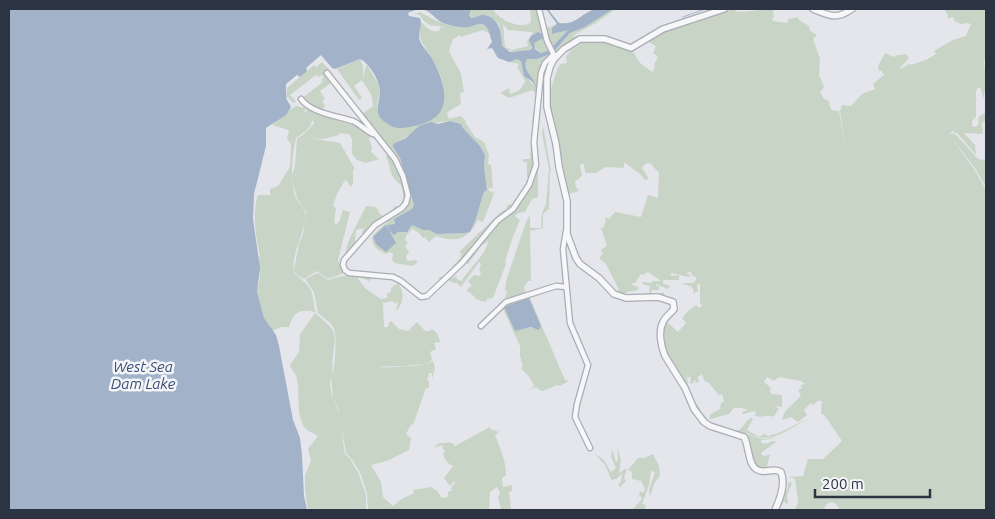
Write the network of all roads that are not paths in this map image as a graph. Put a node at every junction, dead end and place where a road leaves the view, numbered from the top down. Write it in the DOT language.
graph roads {
  1 [pos="539,9"];
  2 [pos="724,9"];
  3 [pos="814,9"];
  4 [pos="852,9"];
  5 [pos="554,56"];
  6 [pos="327,73"];
  7 [pos="301,100"];
  8 [pos="374,134"];
  9 [pos="566,230"];
  10 [pos="566,287"];
  11 [pos="481,326"];
  12 [pos="590,448"];
  13 [pos="774,510"];
  1 -- 5 [label="street"];
  2 -- 5 [label="street"];
  3 -- 4 [label="street"];
  5 -- 8 [label="street"];
  5 -- 9 [label="street"];
  6 -- 8 [label="street"];
  7 -- 8 [label="street"];
  9 -- 10 [label="street"];
  9 -- 13 [label="street"];
  10 -- 11 [label="street"];
  10 -- 12 [label="street"];
}
